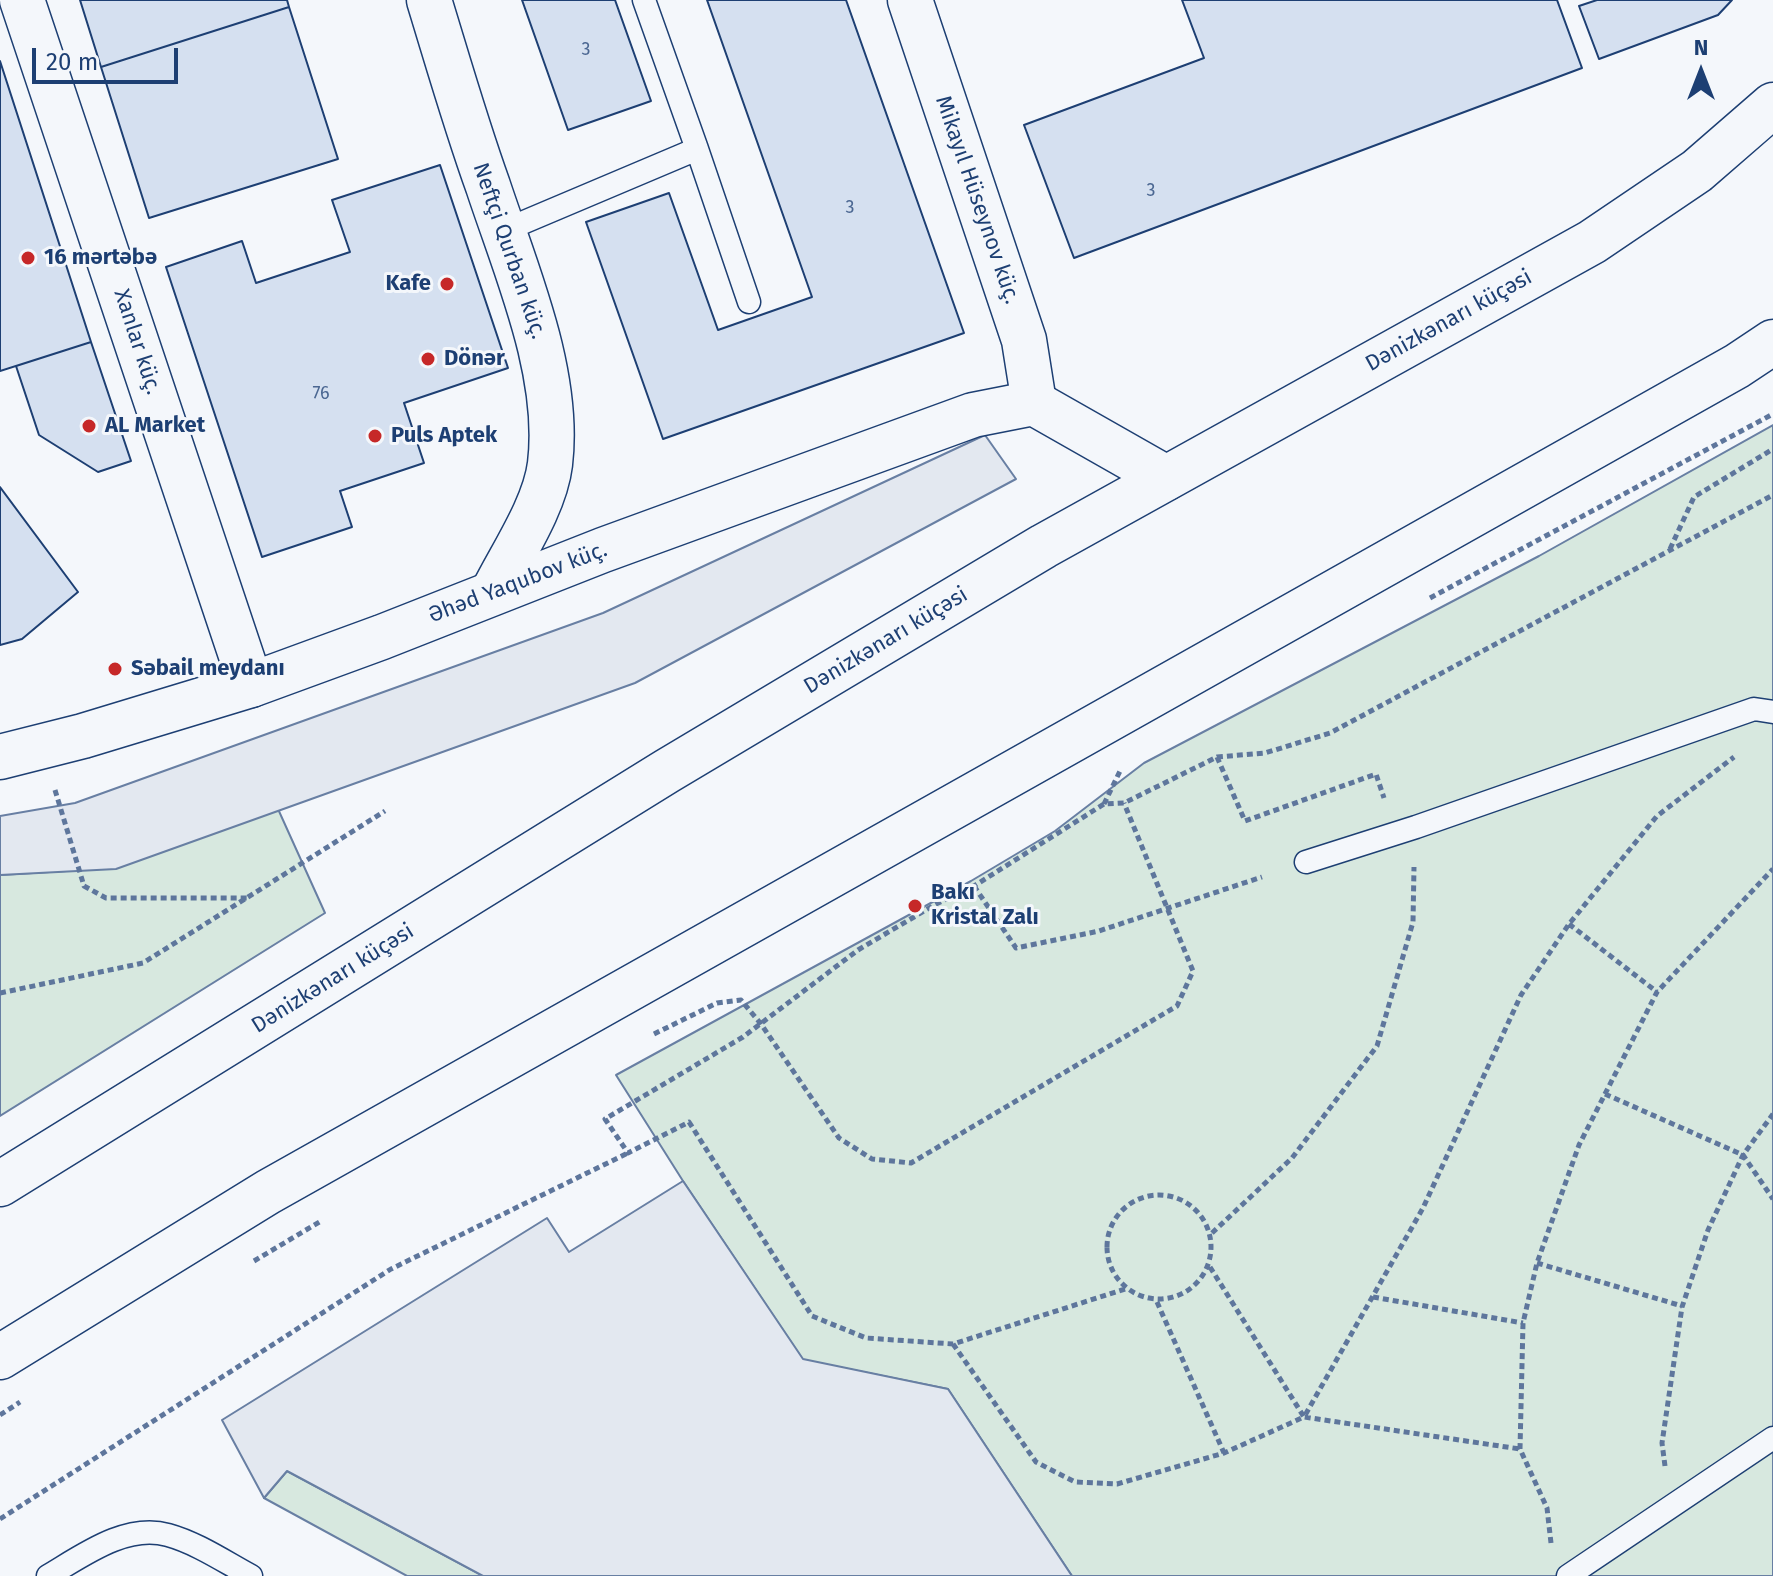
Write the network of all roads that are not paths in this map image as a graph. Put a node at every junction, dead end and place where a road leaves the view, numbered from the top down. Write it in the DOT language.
graph roads {
  1 [pos="22,0"];
  2 [pos="429,0"];
  3 [pos="644,0"];
  4 [pos="910,0"];
  5 [pos="1773,105"];
  6 [pos="697,149"];
  7 [pos="503,231"];
  8 [pos="749,302"];
  9 [pos="1773,342"];
  10 [pos="1034,403"];
  11 [pos="1166,478"];
  12 [pos="493,592"];
  13 [pos="251,685"];
  14 [pos="1773,712"];
  15 [pos="0,757"];
  16 [pos="1306,862"];
  17 [pos="0,1184"];
  18 [pos="0,1357"];
  19 [pos="1773,1438"];
  20 [pos="48,1576"];
  21 [pos="251,1576"];
  22 [pos="1568,1576"];
  1 -- 13 [label="main road, Xanlar küç."];
  2 -- 7 [label="main road, Neftçi Qurban küç."];
  3 -- 6 [label="lane"];
  4 -- 10 [label="main road, Mikayıl Hüseynov küç."];
  5 -- 11 [label="main road, Dənizkənarı küçəsi"];
  6 -- 7 [label="lane"];
  6 -- 8 [label="lane"];
  7 -- 12 [label="main road, Neftçi Qurban küç."];
  9 -- 18 [label="main road"];
  10 -- 11 [label="main road"];
  10 -- 12 [label="main road, Əhəd Yaqubov küç."];
  11 -- 17 [label="main road, Dənizkənarı küçəsi"];
  12 -- 13 [label="main road, Əhəd Yaqubov küç."];
  13 -- 15 [label="main road, Əhəd Yaqubov küç."];
  14 -- 16 [label="lane"];
  19 -- 22 [label="lane"];
  20 -- 21 [label="lane"];
}
